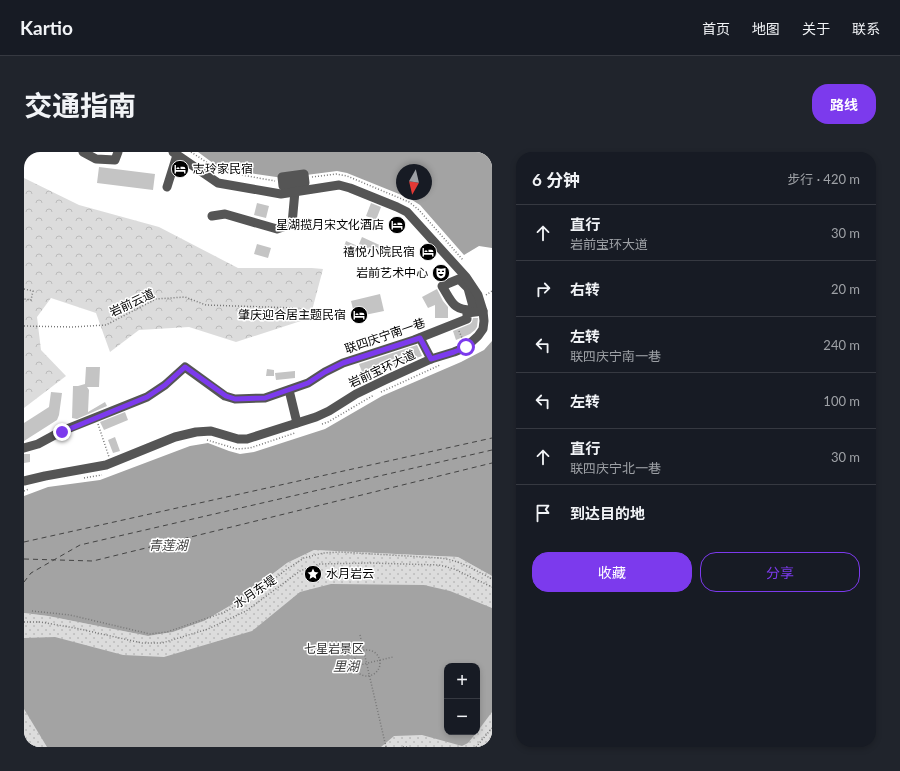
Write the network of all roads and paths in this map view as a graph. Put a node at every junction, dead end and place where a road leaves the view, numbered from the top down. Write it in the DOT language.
graph roads {
  1 [pos="82,152"];
  2 [pos="118,152"];
  3 [pos="191,152"];
  4 [pos="175,153"];
  5 [pos="304,178"];
  6 [pos="282,181"];
  7 [pos="167,187"];
  8 [pos="295,191"];
  9 [pos="212,216"];
  10 [pos="466,265"];
  11 [pos="24,289"];
  12 [pos="492,291"];
  13 [pos="24,299"];
  14 [pos="488,301"];
  15 [pos="295,308"];
  16 [pos="483,311"];
  17 [pos="456,323"];
  18 [pos="24,326"];
  19 [pos="420,338"];
  20 [pos="466,347"];
  21 [pos="431,359"];
  22 [pos="289,390"];
  23 [pos="96,418"];
  24 [pos="296,423"];
  25 [pos="24,448"];
  26 [pos="111,463"];
  27 [pos="24,481"];
  28 [pos="492,579"];
  29 [pos="492,588"];
  30 [pos="32,611"];
  31 [pos="24,622"];
  32 [pos="360,635"];
  33 [pos="364,651"];
  34 [pos="393,657"];
  35 [pos="380,660"];
  36 [pos="366,663"];
  37 [pos="354,666"];
  38 [pos="338,670"];
  39 [pos="369,676"];
  40 [pos="492,728"];
  41 [pos="24,737"];
  42 [pos="31,747"];
  43 [pos="386,747"];
  44 [pos="403,747"];
  45 [pos="407,747"];
  46 [pos="476,747"];
  1 -- 2 [label="street"];
  3 -- 6 [label="path"];
  4 -- 7 [label="street"];
  4 -- 8 [label="street, 岩前宝环大道"];
  5 -- 6 [label="street"];
  5 -- 10 [label="path"];
  8 -- 9 [label="street"];
  8 -- 16 [label="street, 岩前宝环大道"];
  11 -- 13 [label="path"];
  12 -- 14 [label="path"];
  15 -- 18 [label="path, 岩前云道"];
  16 -- 17 [label="street, 联四庆宁南一巷"];
  16 -- 20 [label="street, 岩前宝环大道"];
  17 -- 19 [label="street, 联四庆宁南一巷"];
  17 -- 20 [label="path"];
  19 -- 21 [label="street"];
  19 -- 22 [label="street, 联四庆宁南一巷"];
  20 -- 21 [label="street, 岩前宝环大道"];
  21 -- 24 [label="street, 岩前宝环大道"];
  22 -- 23 [label="street, 联四庆宁南一巷"];
  22 -- 24 [label="street"];
  23 -- 25 [label="street"];
  23 -- 26 [label="path"];
  24 -- 26 [label="street, 岩前宝环大道"];
  26 -- 27 [label="street, 岩前宝环大道"];
  28 -- 30 [label="path"];
  29 -- 31 [label="path, 水月东堤"];
  32 -- 33 [label="path"];
  33 -- 35 [label="path"];
  33 -- 36 [label="path"];
  33 -- 37 [label="path"];
  34 -- 35 [label="path"];
  35 -- 36 [label="path"];
  35 -- 39 [label="path"];
  36 -- 37 [label="path"];
  36 -- 39 [label="path"];
  37 -- 38 [label="path"];
  37 -- 39 [label="path"];
  39 -- 43 [label="path"];
  40 -- 46 [label="path"];
  41 -- 42 [label="path"];
  44 -- 45 [label="path"];
}
